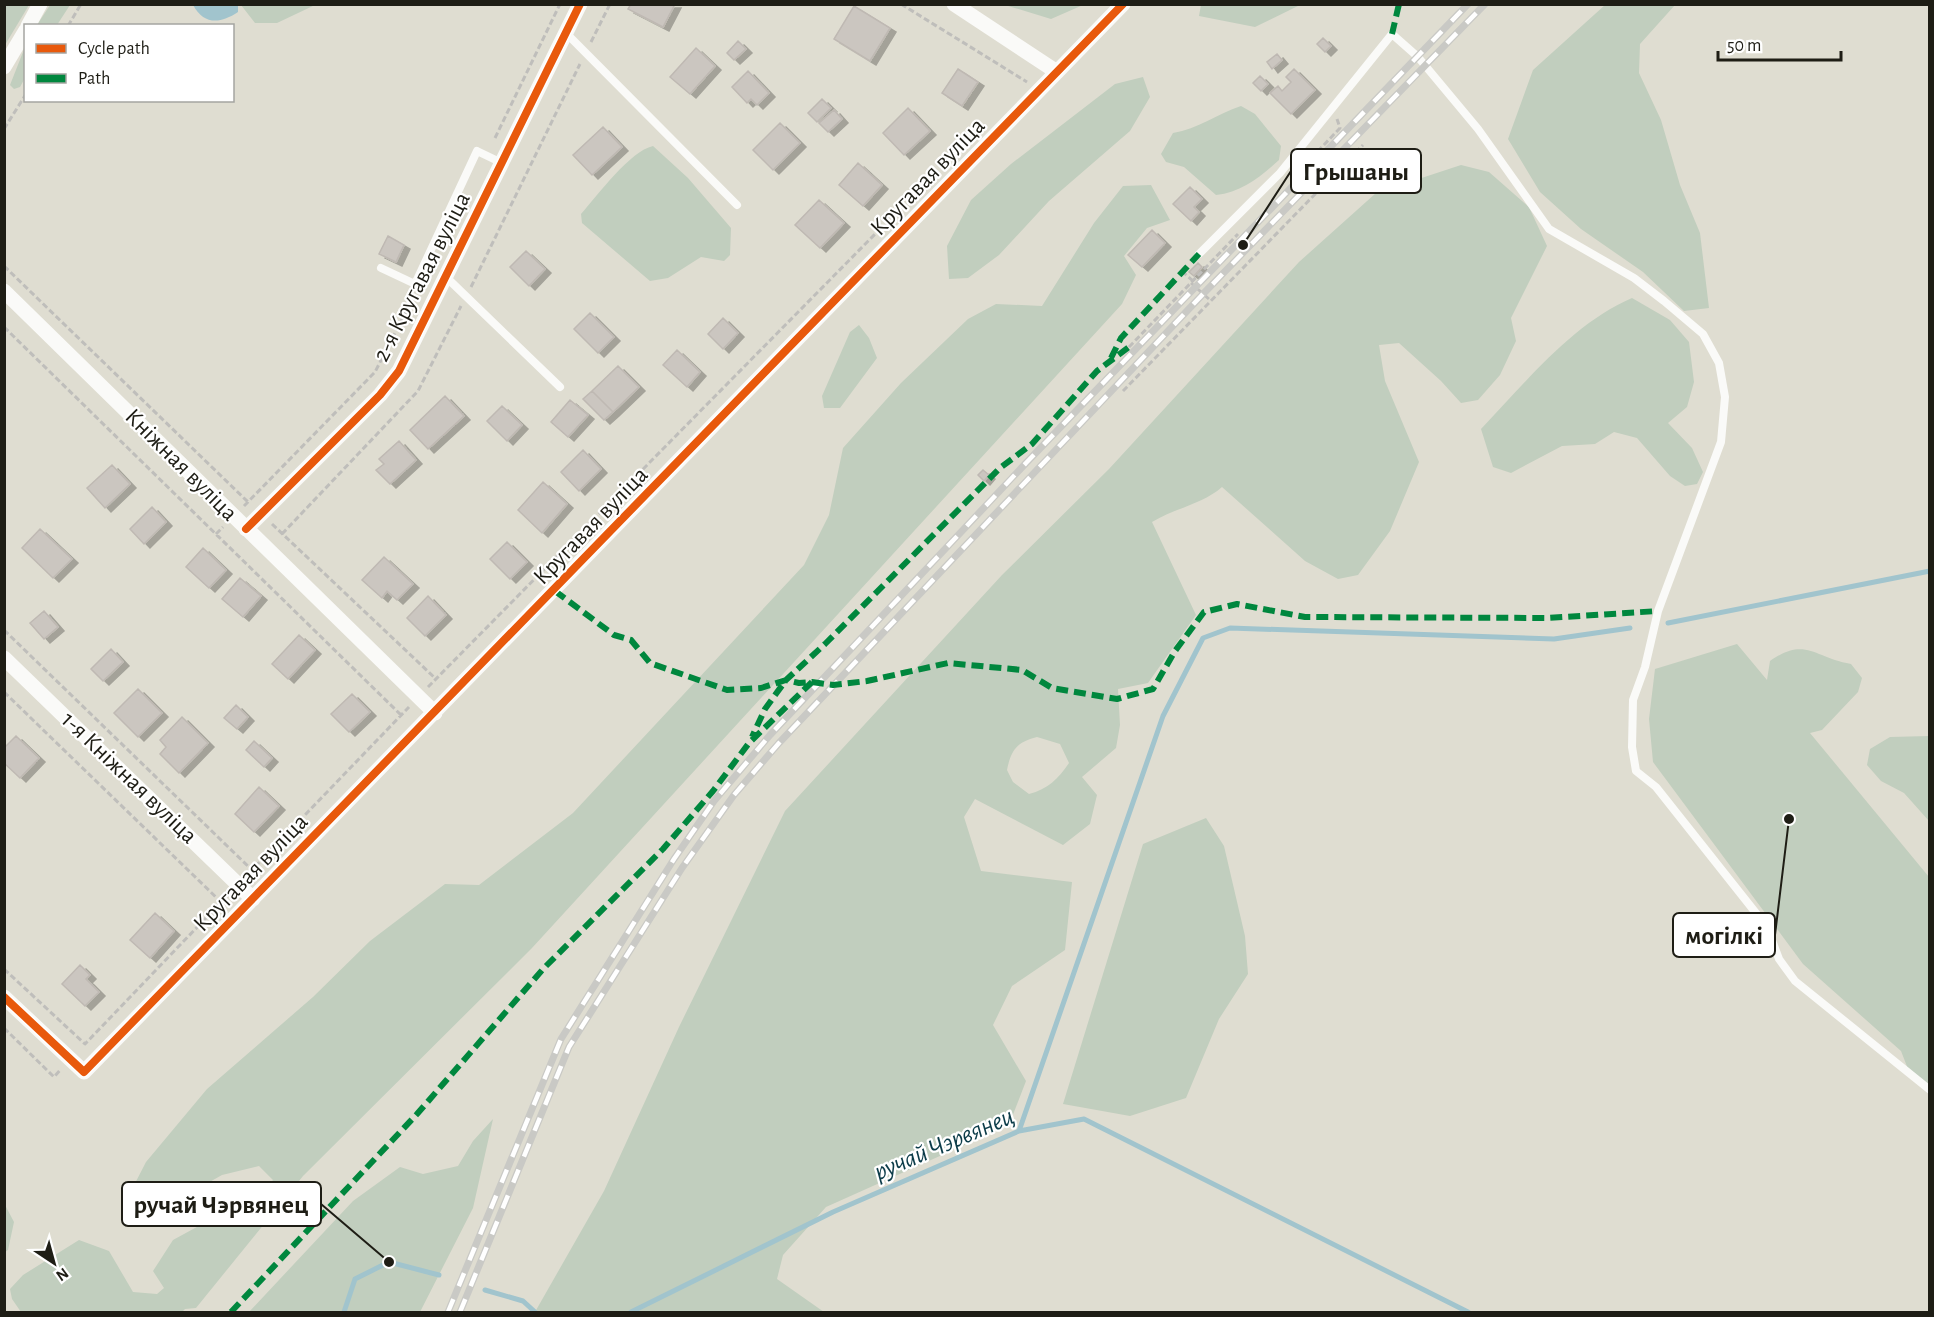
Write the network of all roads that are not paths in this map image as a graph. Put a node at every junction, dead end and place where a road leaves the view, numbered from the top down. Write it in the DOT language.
graph roads {
  1 [pos="40,4"];
  2 [pos="580,4"];
  3 [pos="954,4"];
  4 [pos="1123,4"];
  5 [pos="29,24"];
  6 [pos="24,33"];
  7 [pos="566,33"];
  8 [pos="4,67"];
  9 [pos="1057,72"];
  10 [pos="502,163"];
  11 [pos="737,205"];
  12 [pos="1199,254"];
  13 [pos="381,268"];
  14 [pos="446,276"];
  15 [pos="4,291"];
  16 [pos="560,387"];
  17 [pos="246,530"];
  18 [pos="4,658"];
  19 [pos="435,713"];
  20 [pos="253,899"];
  21 [pos="4,996"];
  22 [pos="1929,1090"];
  1 -- 5 [label="street"];
  2 -- 7 [label="street, 2-я Кругавая вуліца"];
  3 -- 9 [label="street"];
  4 -- 9 [label="street, Кругавая вуліца"];
  6 -- 8 [label="street"];
  7 -- 10 [label="street, 2-я Кругавая вуліца"];
  7 -- 11 [label="lane"];
  9 -- 19 [label="street, Кругавая вуліца"];
  10 -- 13 [label="lane"];
  10 -- 14 [label="street, 2-я Кругавая вуліца"];
  12 -- 22 [label="lane"];
  14 -- 16 [label="lane"];
  14 -- 17 [label="street, 2-я Кругавая вуліца"];
  15 -- 17 [label="street, Кніжная вуліца"];
  17 -- 19 [label="street, Кніжная вуліца"];
  18 -- 20 [label="street, 1-я Кніжная вуліца"];
  19 -- 20 [label="street, Кругавая вуліца"];
  20 -- 21 [label="street, Кругавая вуліца"];
}
